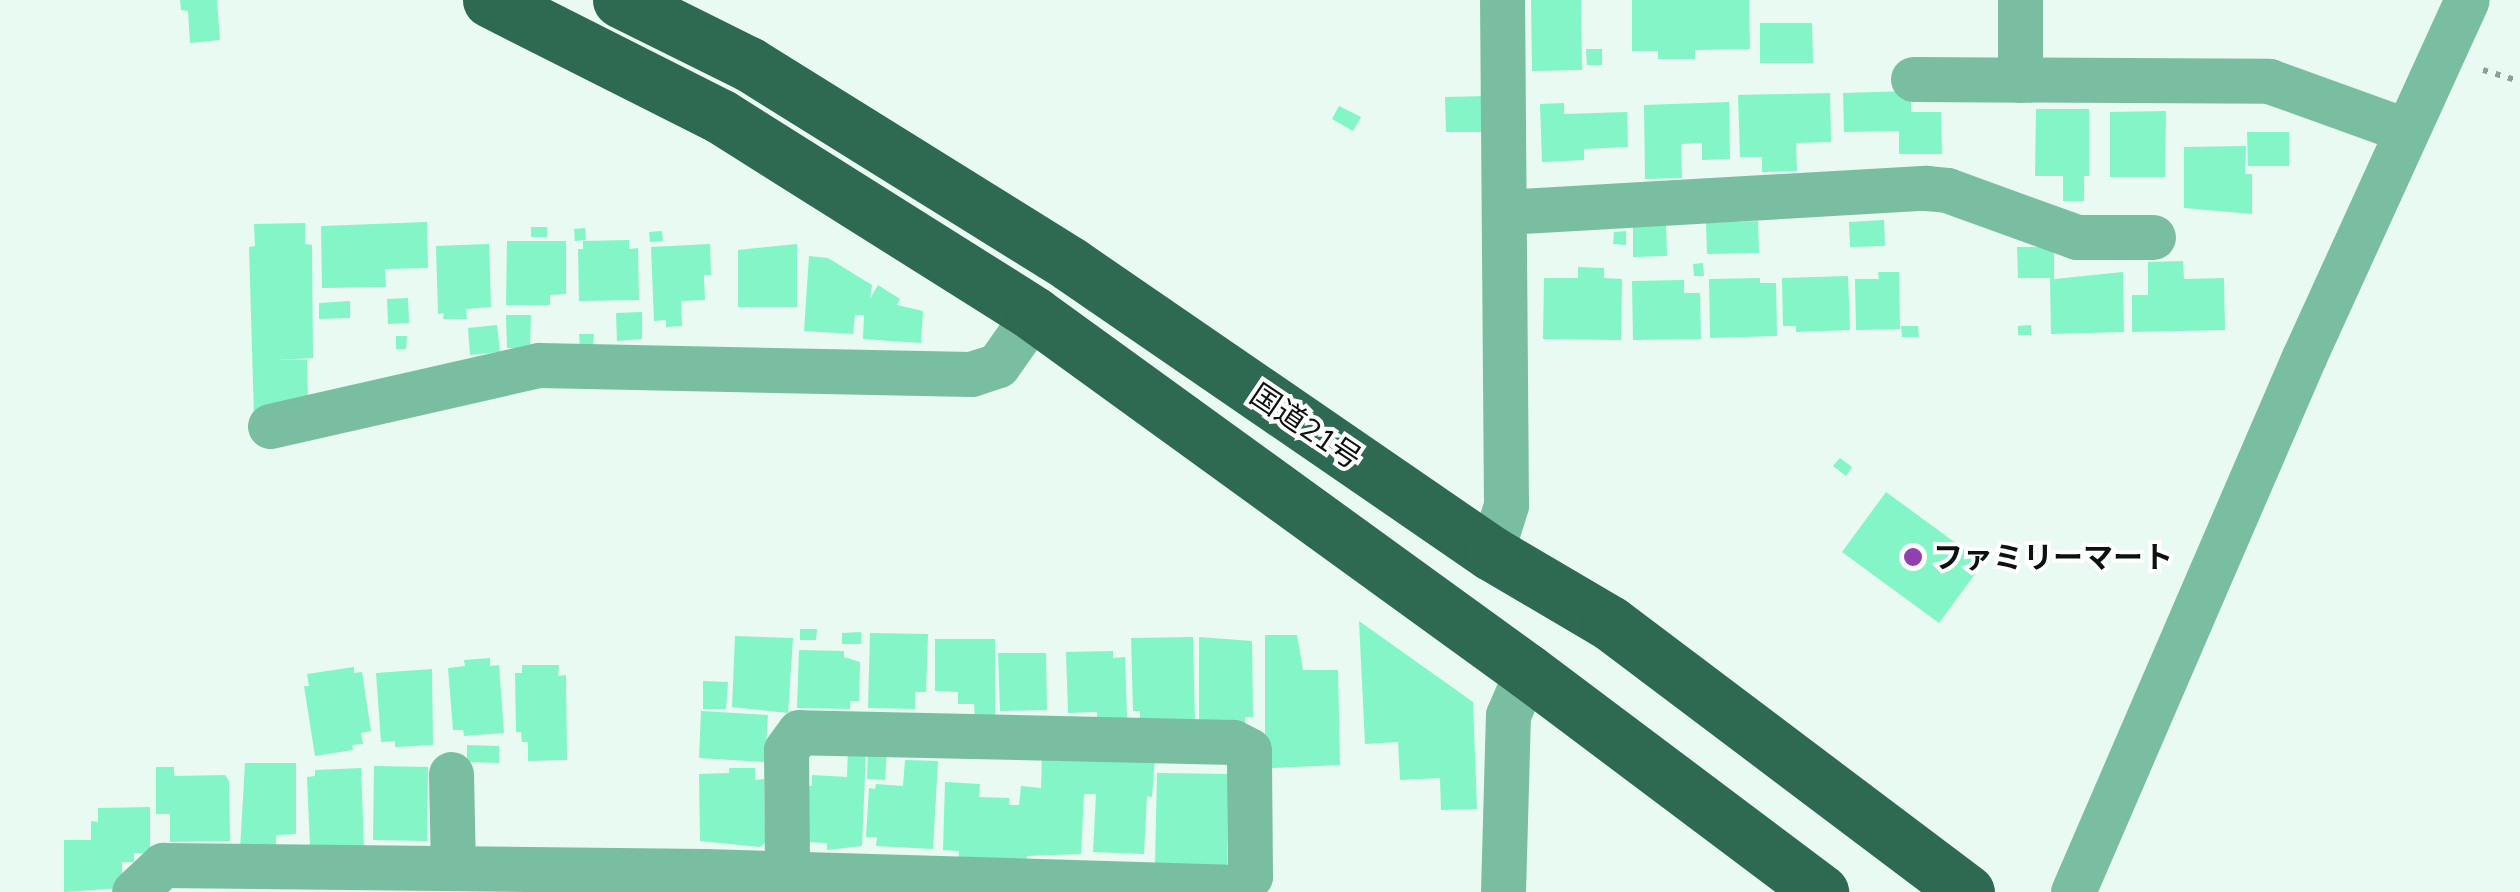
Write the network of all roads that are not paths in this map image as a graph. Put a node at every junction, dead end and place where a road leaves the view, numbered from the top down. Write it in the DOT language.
graph roads {
  1 [pos="490,0"];
  2 [pos="620,0"];
  3 [pos="1502,0"];
  4 [pos="2020,0"];
  5 [pos="2467,0"];
  6 [pos="1914,79"];
  7 [pos="2020,80"];
  8 [pos="2405,130"];
  9 [pos="1504,212"];
  10 [pos="2153,237"];
  11 [pos="1034,314"];
  12 [pos="270,426"];
  13 [pos="1491,553"];
  14 [pos="1527,671"];
  15 [pos="450,774"];
  16 [pos="787,873"];
  17 [pos="448,876"];
  18 [pos="705,882"];
  19 [pos="134,892"];
  20 [pos="1503,892"];
  21 [pos="1821,892"];
  22 [pos="1967,892"];
  23 [pos="2073,892"];
  1 -- 11 [label="highway"];
  2 -- 13 [label="highway, 国道21号"];
  3 -- 9 [label="street"];
  4 -- 7 [label="street"];
  5 -- 8 [label="street"];
  6 -- 7 [label="street"];
  7 -- 8 [label="street"];
  8 -- 23 [label="street"];
  9 -- 10 [label="street"];
  9 -- 13 [label="street"];
  11 -- 12 [label="street"];
  11 -- 14 [label="highway"];
  13 -- 22 [label="highway, 国道21号"];
  14 -- 20 [label="street"];
  14 -- 21 [label="highway"];
  15 -- 17 [label="street"];
  16 -- 16 [label="street"];
  16 -- 18 [label="street"];
  17 -- 18 [label="street"];
  17 -- 19 [label="street"];
}
